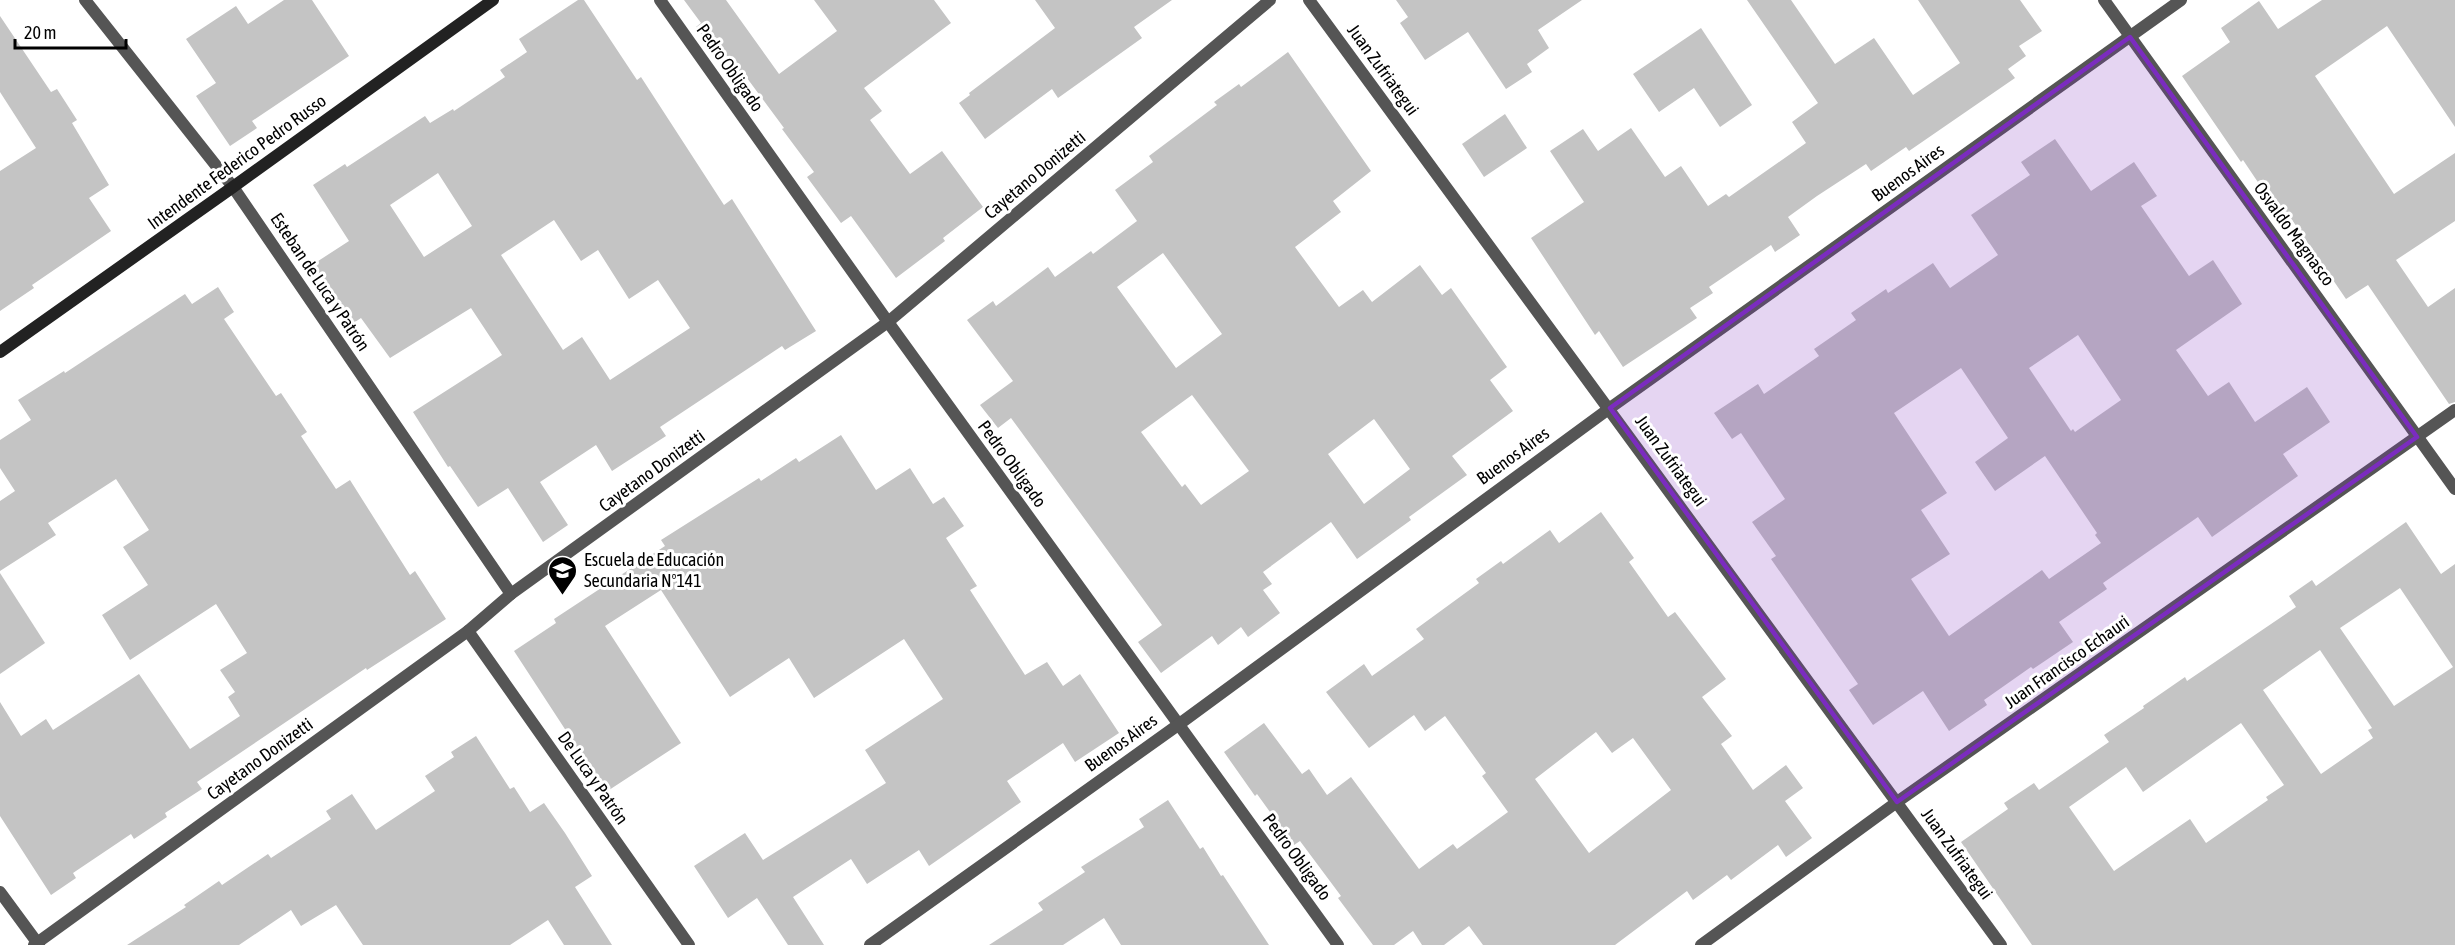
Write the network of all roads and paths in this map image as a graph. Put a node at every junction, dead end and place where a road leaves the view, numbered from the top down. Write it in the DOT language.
graph roads {
  1 [pos="85,0"];
  2 [pos="493,0"];
  3 [pos="660,0"];
  4 [pos="1270,0"];
  5 [pos="1310,0"];
  6 [pos="2104,0"];
  7 [pos="2181,0"];
  8 [pos="2130,37"];
  9 [pos="233,188"];
  10 [pos="888,322"];
  11 [pos="0,352"];
  12 [pos="1610,408"];
  13 [pos="2455,410"];
  14 [pos="2417,437"];
  15 [pos="2455,489"];
  16 [pos="511,594"];
  17 [pos="468,631"];
  18 [pos="1178,725"];
  19 [pos="1898,802"];
  20 [pos="0,892"];
  21 [pos="37,944"];
  22 [pos="689,945"];
  23 [pos="870,945"];
  24 [pos="1338,945"];
  25 [pos="1701,945"];
  26 [pos="2001,945"];
  1 -- 9 [label="street, Esteban de Luca y Patrón"];
  2 -- 9 [label="street, Intendente Federico Pedro Russo"];
  3 -- 10 [label="street, Pedro Obligado"];
  4 -- 10 [label="street, Cayetano Donizetti"];
  5 -- 12 [label="street, Juan Zufriategui"];
  6 -- 8 [label="street, Osvaldo Magnasco"];
  7 -- 8 [label="street, Buenos Aires"];
  8 -- 12 [label="street, Buenos Aires"];
  8 -- 14 [label="street, Osvaldo Magnasco"];
  9 -- 11 [label="street, Intendente Federico Pedro Russo"];
  9 -- 16 [label="street, Esteban de Luca y Patrón"];
  10 -- 16 [label="street, Cayetano Donizetti"];
  10 -- 18 [label="street, Pedro Obligado"];
  12 -- 18 [label="street, Buenos Aires"];
  12 -- 19 [label="street, Juan Zufriategui"];
  13 -- 14 [label="street, Juan Francisco Echauri"];
  14 -- 15 [label="street, Osvaldo Magnasco"];
  14 -- 19 [label="street, Juan Francisco Echauri"];
  16 -- 17 [label="street, Cayetano Donizetti"];
  17 -- 21 [label="street, Cayetano Donizetti"];
  17 -- 22 [label="street, De Luca y Patrón"];
  18 -- 23 [label="street, Buenos Aires"];
  18 -- 24 [label="street, Pedro Obligado"];
  19 -- 25 [label="street, Juan Francisco Echauri"];
  19 -- 26 [label="street, Juan Zufriategui"];
  20 -- 21 [label="street"];
}
